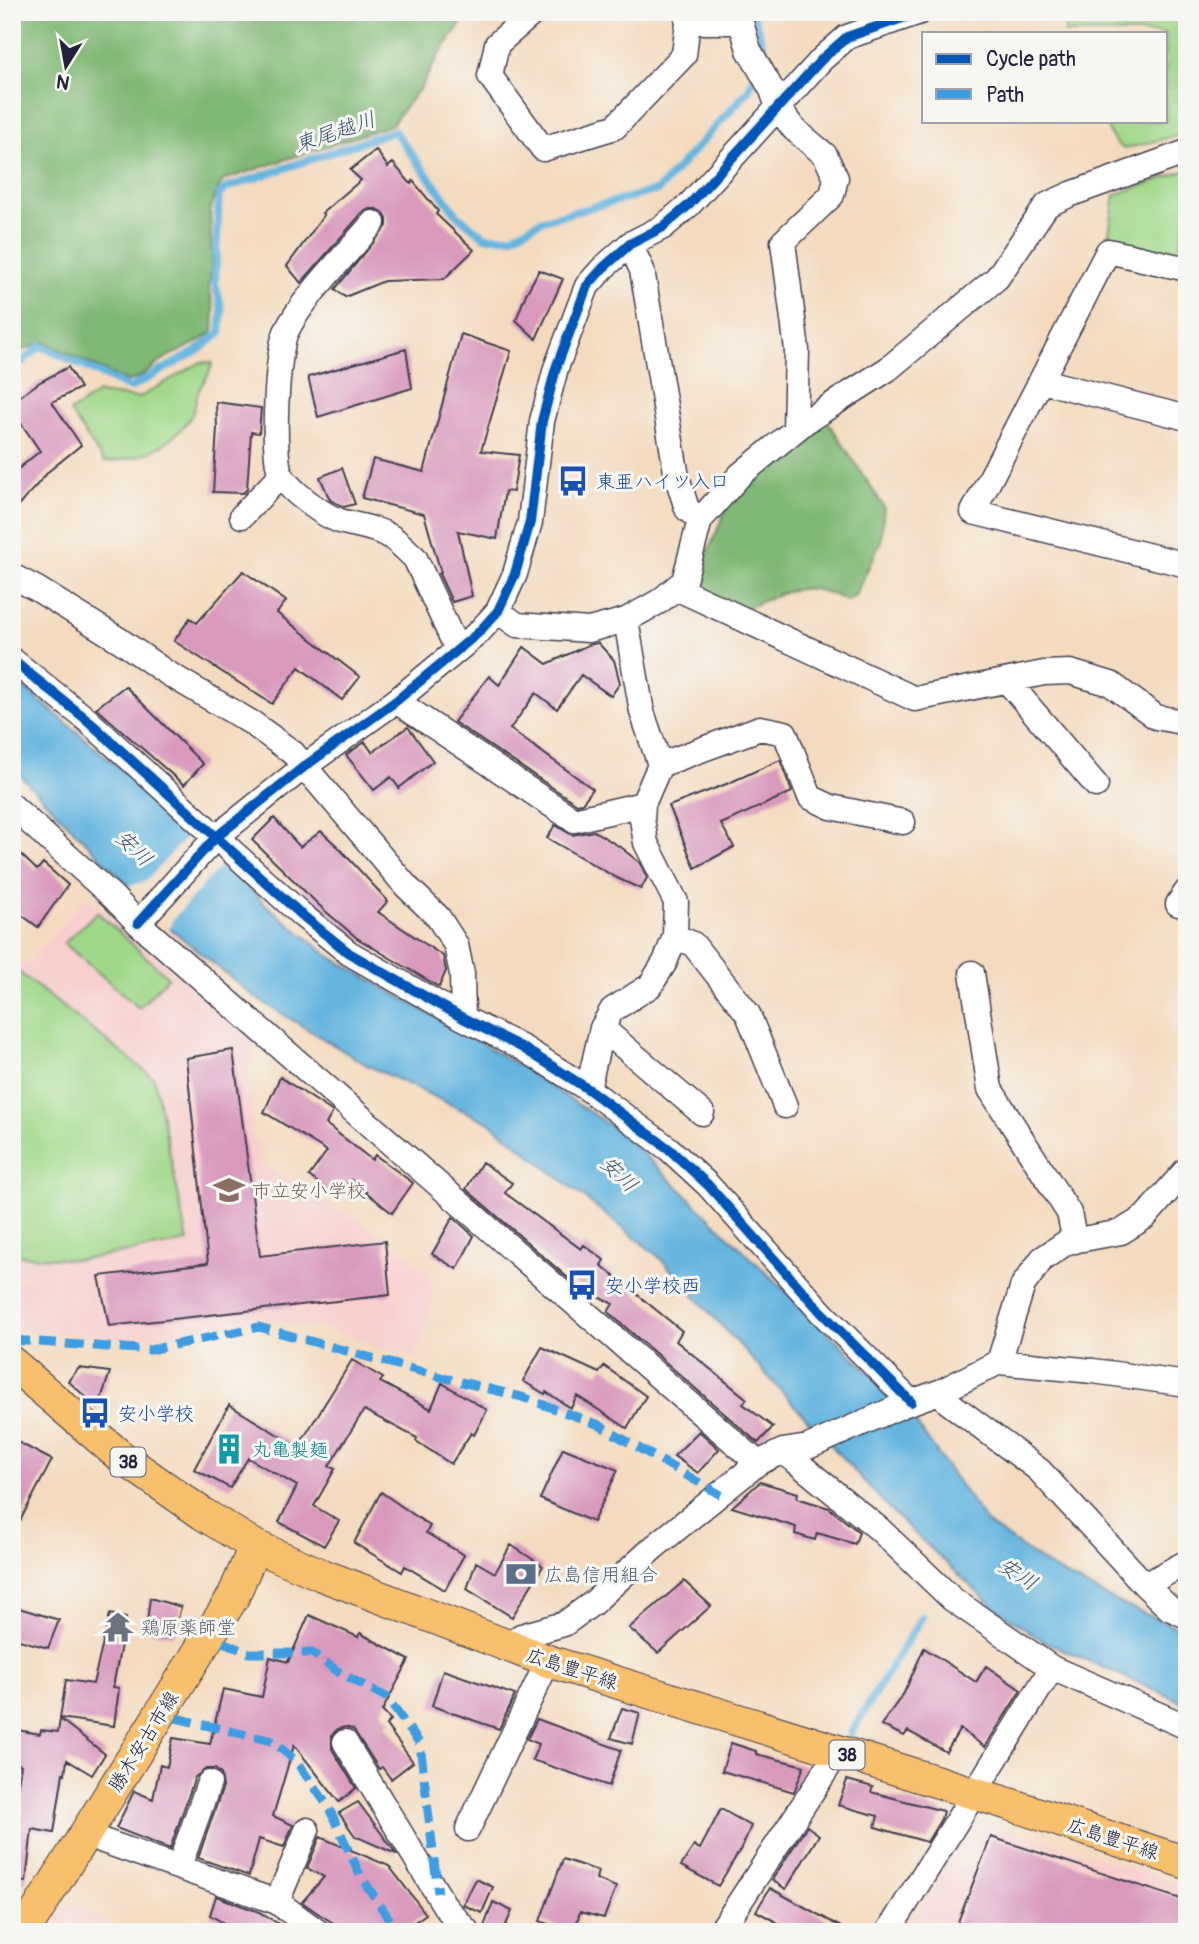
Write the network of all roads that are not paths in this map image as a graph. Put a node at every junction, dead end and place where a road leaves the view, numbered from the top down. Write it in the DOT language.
graph roads {
  1 [pos="534,12"];
  2 [pos="920,12"];
  3 [pos="687,17"];
  4 [pos="739,17"];
  5 [pos="779,108"];
  6 [pos="1187,152"];
  7 [pos="373,223"];
  8 [pos="630,244"];
  9 [pos="1187,269"];
  10 [pos="1042,381"];
  11 [pos="1187,418"];
  12 [pos="795,430"];
  13 [pos="281,475"];
  14 [pos="242,516"];
  15 [pos="700,520"];
  16 [pos="1187,565"];
  17 [pos="12,576"];
  18 [pos="676,588"];
  19 [pos="498,611"];
  20 [pos="626,620"];
  21 [pos="457,649"];
  22 [pos="12,660"];
  23 [pos="1008,682"];
  24 [pos="396,701"];
  25 [pos="1187,723"];
  26 [pos="660,765"];
  27 [pos="305,766"];
  28 [pos="1096,785"];
  29 [pos="643,804"];
  30 [pos="12,806"];
  31 [pos="903,822"];
  32 [pos="215,838"];
  33 [pos="145,915"];
  34 [pos="675,936"];
  35 [pos="972,973"];
  36 [pos="463,1018"];
  37 [pos="601,1028"];
  38 [pos="588,1089"];
  39 [pos="785,1106"];
  40 [pos="702,1113"];
  41 [pos="1187,1169"];
  42 [pos="1075,1241"];
  43 [pos="999,1362"];
  44 [pos="12,1363"];
  45 [pos="1187,1384"];
  46 [pos="942,1391"];
  47 [pos="907,1403"];
  48 [pos="783,1451"];
  49 [pos="758,1463"];
  50 [pos="255,1546"];
  51 [pos="1187,1562"];
  52 [pos="1145,1585"];
  53 [pos="1187,1616"];
  54 [pos="507,1646"];
  55 [pos="548,1661"];
  56 [pos="1052,1668"];
  57 [pos="1187,1727"];
  58 [pos="345,1742"];
  59 [pos="838,1752"];
  60 [pos="209,1783"];
  61 [pos="973,1793"];
  62 [pos="468,1829"];
  63 [pos="307,1830"];
  64 [pos="86,1835"];
  65 [pos="1187,1863"];
  66 [pos="179,1867"];
  67 [pos="277,1902"];
  68 [pos="23,1932"];
  69 [pos="318,1932"];
  70 [pos="468,1932"];
  71 [pos="720,1932"];
  72 [pos="888,1932"];
  1 -- 3 [label="street"];
  2 -- 5 [label="street"];
  3 -- 4 [label="street"];
  4 -- 5 [label="street"];
  5 -- 8 [label="street"];
  5 -- 12 [label="street"];
  6 -- 12 [label="street"];
  7 -- 13 [label="street"];
  8 -- 15 [label="street"];
  8 -- 19 [label="street"];
  9 -- 10 [label="street"];
  10 -- 11 [label="street"];
  10 -- 16 [label="street"];
  12 -- 15 [label="street"];
  13 -- 14 [label="street"];
  13 -- 21 [label="street"];
  15 -- 18 [label="street"];
  17 -- 27 [label="street"];
  18 -- 20 [label="street"];
  18 -- 23 [label="street"];
  19 -- 20 [label="street"];
  19 -- 21 [label="street"];
  20 -- 26 [label="street"];
  21 -- 24 [label="street"];
  22 -- 32 [label="street"];
  23 -- 25 [label="street"];
  23 -- 28 [label="street"];
  24 -- 27 [label="street"];
  24 -- 29 [label="street"];
  26 -- 29 [label="street"];
  26 -- 31 [label="street"];
  27 -- 32 [label="street"];
  27 -- 36 [label="street"];
  29 -- 34 [label="street"];
  30 -- 33 [label="street"];
  32 -- 33 [label="street"];
  32 -- 36 [label="street"];
  33 -- 49 [label="street"];
  34 -- 37 [label="street"];
  34 -- 39 [label="street"];
  35 -- 42 [label="street"];
  36 -- 38 [label="street"];
  37 -- 38 [label="street"];
  37 -- 40 [label="street"];
  38 -- 47 [label="street"];
  41 -- 42 [label="street"];
  42 -- 43 [label="street"];
  43 -- 45 [label="street"];
  43 -- 46 [label="street"];
  44 -- 50 [label="main road, 広島豊平線 / 38"];
  46 -- 47 [label="street"];
  46 -- 52 [label="street"];
  47 -- 48 [label="street"];
  48 -- 49 [label="street"];
  48 -- 56 [label="street"];
  49 -- 54 [label="street"];
  50 -- 54 [label="main road, 広島豊平線 / 38"];
  50 -- 64 [label="main road, 勝木安古市線"];
  51 -- 52 [label="street"];
  52 -- 53 [label="street"];
  54 -- 55 [label="main road, 広島豊平線 / 38"];
  55 -- 59 [label="main road, 広島豊平線 / 38"];
  55 -- 62 [label="street"];
  56 -- 57 [label="street"];
  56 -- 61 [label="street"];
  58 -- 70 [label="street"];
  59 -- 61 [label="main road, 広島豊平線 / 38"];
  59 -- 71 [label="street"];
  60 -- 66 [label="street"];
  61 -- 65 [label="main road, 広島豊平線 / 38"];
  61 -- 72 [label="street"];
  63 -- 67 [label="street"];
  64 -- 66 [label="street"];
  64 -- 68 [label="main road, 勝木安古市線"];
  66 -- 67 [label="street"];
  67 -- 69 [label="street"];
}
